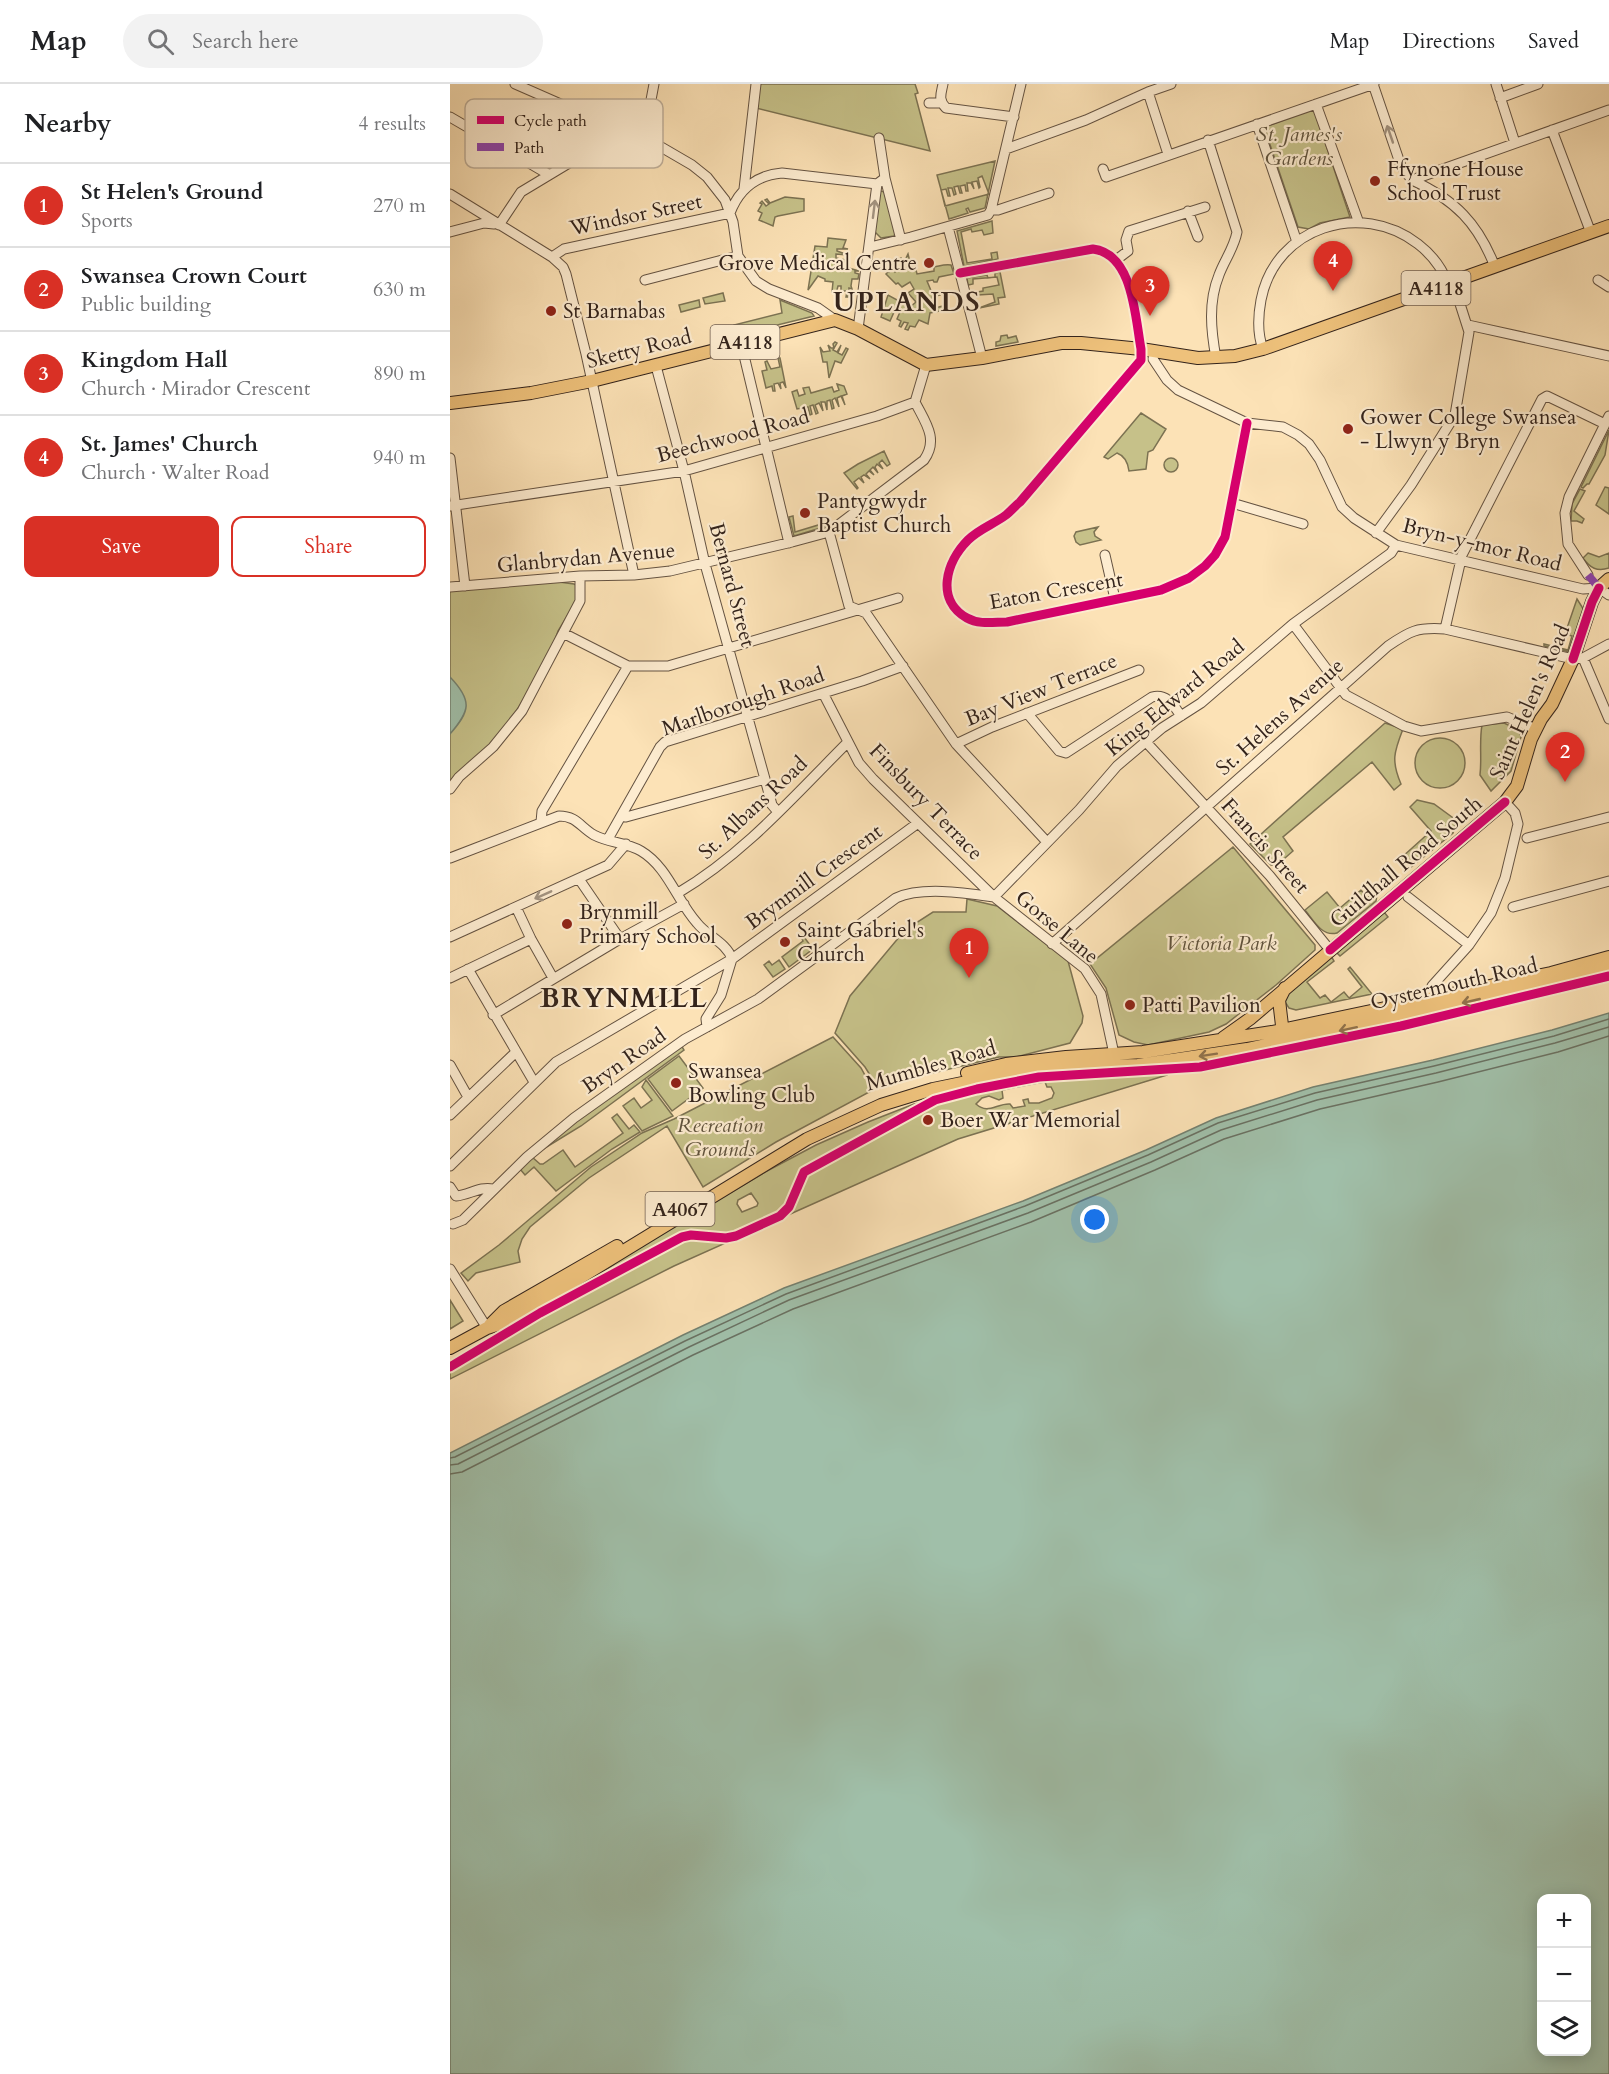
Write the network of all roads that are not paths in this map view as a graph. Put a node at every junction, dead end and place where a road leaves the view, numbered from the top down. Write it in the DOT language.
graph roads {
  1 [pos="515,84"];
  2 [pos="654,84"];
  3 [pos="756,84"];
  4 [pos="943,84"];
  5 [pos="1021,84"];
  6 [pos="1171,84"];
  7 [pos="1374,84"];
  8 [pos="1496,84"];
  9 [pos="1538,84"];
  10 [pos="1354,87"];
  11 [pos="1149,92"];
  12 [pos="1500,98"];
  13 [pos="549,99"];
  14 [pos="651,99"];
  15 [pos="929,103"];
  16 [pos="941,103"];
  17 [pos="1316,104"];
  18 [pos="1609,110"];
  19 [pos="450,117"];
  20 [pos="1014,117"];
  21 [pos="1257,124"];
  22 [pos="465,126"];
  23 [pos="1552,130"];
  24 [pos="879,138"];
  25 [pos="1208,140"];
  26 [pos="1515,143"];
  27 [pos="663,148"];
  28 [pos="1006,149"];
  29 [pos="1168,154"];
  30 [pos="538,168"];
  31 [pos="559,168"];
  32 [pos="1103,169"];
  33 [pos="548,174"];
  34 [pos="1412,180"];
  35 [pos="881,181"];
  36 [pos="744,189"];
  37 [pos="1049,193"];
  38 [pos="450,194"];
  39 [pos="1205,207"];
  40 [pos="992,210"];
  41 [pos="1188,211"];
  42 [pos="730,213"];
  43 [pos="1359,223"];
  44 [pos="499,225"];
  45 [pos="1609,226"];
  46 [pos="948,227"];
  47 [pos="450,232"];
  48 [pos="1591,233"];
  49 [pos="1198,237"];
  50 [pos="900,240"];
  51 [pos="1297,242"];
  52 [pos="870,247"];
  53 [pos="738,256"];
  54 [pos="552,257"];
  55 [pos="1116,260"];
  56 [pos="1496,267"];
  57 [pos="960,273"];
  58 [pos="645,280"];
  59 [pos="1598,280"];
  60 [pos="1450,283"];
  61 [pos="1609,287"];
  62 [pos="835,320"];
  63 [pos="1468,325"];
  64 [pos="858,329"];
  65 [pos="741,343"];
  66 [pos="1141,349"];
  67 [pos="1263,350"];
  68 [pos="1154,351"];
  69 [pos="1609,356"];
  70 [pos="982,358"];
  71 [pos="1216,358"];
  72 [pos="656,366"];
  73 [pos="926,366"];
  74 [pos="592,381"];
  75 [pos="915,402"];
  76 [pos="450,403"];
  77 [pos="1607,420"];
  78 [pos="1247,423"];
  79 [pos="766,447"];
  80 [pos="450,458"];
  81 [pos="684,471"];
  82 [pos="614,482"];
  83 [pos="1232,503"];
  84 [pos="453,506"];
  85 [pos="1303,524"];
  86 [pos="829,532"];
  87 [pos="1376,533"];
  88 [pos="789,543"];
  89 [pos="1396,545"];
  90 [pos="1105,555"];
  91 [pos="1461,561"];
  92 [pos="705,564"];
  93 [pos="634,575"];
  94 [pos="1588,575"];
  95 [pos="579,576"];
  96 [pos="1609,579"];
  97 [pos="465,586"];
  98 [pos="450,587"];
  99 [pos="1604,592"];
  100 [pos="898,598"];
  101 [pos="1115,599"];
  102 [pos="859,611"];
  103 [pos="1293,624"];
  104 [pos="1445,629"];
  105 [pos="565,634"];
  106 [pos="1609,644"];
  107 [pos="729,649"];
  108 [pos="1578,659"];
  109 [pos="628,666"];
  110 [pos="903,666"];
  111 [pos="1139,670"];
  112 [pos="1341,688"];
  113 [pos="823,693"];
  114 [pos="1027,713"];
  115 [pos="1181,716"];
  116 [pos="748,717"];
  117 [pos="1609,719"];
  118 [pos="1536,729"];
  119 [pos="848,742"];
  120 [pos="1146,742"];
  121 [pos="956,744"];
  122 [pos="765,779"];
  123 [pos="450,789"];
  124 [pos="1505,802"];
  125 [pos="1206,807"];
  126 [pos="778,812"];
  127 [pos="621,816"];
  128 [pos="1609,817"];
  129 [pos="541,822"];
  130 [pos="918,823"];
  131 [pos="1527,838"];
  132 [pos="608,839"];
  133 [pos="1047,842"];
  134 [pos="626,844"];
  135 [pos="450,858"];
  136 [pos="579,879"];
  137 [pos="1609,881"];
  138 [pos="678,894"];
  139 [pos="994,897"];
  140 [pos="1408,897"];
  141 [pos="684,904"];
  142 [pos="516,907"];
  143 [pos="1513,907"];
  144 [pos="450,937"];
  145 [pos="531,939"];
  146 [pos="620,939"];
  147 [pos="1052,944"];
  148 [pos="1470,945"];
  149 [pos="1330,950"];
  150 [pos="1609,957"];
  151 [pos="732,959"];
  152 [pos="1609,966"];
  153 [pos="468,969"];
  154 [pos="450,978"];
  155 [pos="553,978"];
  156 [pos="1285,987"];
  157 [pos="1432,998"];
  158 [pos="1270,1000"];
  159 [pos="1281,1014"];
  160 [pos="493,1015"];
  161 [pos="1335,1019"];
  162 [pos="707,1027"];
  163 [pos="1310,1030"];
  164 [pos="1280,1032"];
  165 [pos="1217,1042"];
  166 [pos="1266,1045"];
  167 [pos="516,1052"];
  168 [pos="1114,1054"];
  169 [pos="450,1065"];
  170 [pos="534,1082"];
  171 [pos="931,1086"];
  172 [pos="468,1097"];
  173 [pos="450,1115"];
  174 [pos="450,1166"];
  175 [pos="450,1187"];
  176 [pos="493,1189"];
  177 [pos="451,1225"];
  178 [pos="450,1269"];
  179 [pos="487,1328"];
  180 [pos="450,1348"];
  1 -- 13 [label="street"];
  2 -- 14 [label="street"];
  3 -- 36 [label="street"];
  4 -- 16 [label="street"];
  5 -- 20 [label="street"];
  6 -- 11 [label="street"];
  7 -- 10 [label="street"];
  34 -- 7 [label="street, one-way"];
  8 -- 12 [label="street"];
  9 -- 12 [label="street"];
  10 -- 17 [label="street"];
  11 -- 28 [label="street"];
  11 -- 29 [label="street"];
  12 -- 26 [label="street"];
  15 -- 16 [label="street"];
  16 -- 20 [label="street"];
  17 -- 21 [label="street"];
  17 -- 43 [label="street"];
  18 -- 23 [label="street"];
  19 -- 22 [label="street"];
  20 -- 28 [label="street"];
  21 -- 25 [label="street"];
  21 -- 51 [label="street"];
  23 -- 26 [label="street"];
  23 -- 48 [label="street"];
  24 -- 35 [label="street"];
  25 -- 29 [label="street"];
  25 -- 71 [label="street"];
  26 -- 34 [label="street"];
  27 -- 42 [label="street"];
  28 -- 40 [label="street"];
  29 -- 32 [label="street"];
  30 -- 33 [label="street"];
  31 -- 33 [label="street"];
  33 -- 44 [label="street"];
  34 -- 56 [label="street"];
  35 -- 36 [label="street"];
  35 -- 50 [label="street"];
  52 -- 35 [label="street, one-way"];
  36 -- 42 [label="street"];
  37 -- 40 [label="street"];
  38 -- 44 [label="street"];
  39 -- 41 [label="street"];
  40 -- 46 [label="street"];
  41 -- 49 [label="street"];
  41 -- 55 [label="street"];
  42 -- 53 [label="street"];
  42 -- 54 [label="street, Windsor Street"];
  43 -- 51 [label="street"];
  43 -- 60 [label="street"];
  44 -- 47 [label="street"];
  44 -- 54 [label="street"];
  45 -- 48 [label="main road, A4118"];
  46 -- 50 [label="street"];
  46 -- 57 [label="street"];
  48 -- 56 [label="main road, A4118"];
  50 -- 52 [label="street"];
  51 -- 67 [label="street"];
  52 -- 64 [label="street"];
  53 -- 58 [label="street"];
  53 -- 62 [label="street"];
  54 -- 74 [label="street"];
  55 -- 57 [label="street"];
  55 -- 66 [label="street"];
  56 -- 60 [label="main road, A4118"];
  57 -- 70 [label="street"];
  59 -- 61 [label="street"];
  60 -- 63 [label="street"];
  60 -- 67 [label="main road, A4118"];
  62 -- 64 [label="main road"];
  62 -- 65 [label="main road, Sketty Road / A4118"];
  63 -- 69 [label="street"];
  63 -- 87 [label="street"];
  64 -- 73 [label="main road"];
  65 -- 72 [label="main road, Sketty Road / A4118"];
  65 -- 79 [label="street"];
  66 -- 68 [label="main road, A4118"];
  66 -- 70 [label="main road, A4118"];
  66 -- 101 [label="street, Eaton Crescent"];
  67 -- 71 [label="main road, A4118"];
  68 -- 71 [label="main road, A4118"];
  68 -- 78 [label="street, Bryn-y-mor Road"];
  70 -- 73 [label="main road, A4118"];
  72 -- 74 [label="main road, Sketty Road / A4118"];
  72 -- 81 [label="street, Bernard Street"];
  73 -- 75 [label="street"];
  74 -- 76 [label="main road, Sketty Road / A4118"];
  74 -- 82 [label="street"];
  75 -- 79 [label="street, Beechwood Road"];
  75 -- 86 [label="street"];
  77 -- 91 [label="street"];
  77 -- 94 [label="street"];
  78 -- 83 [label="street, Eaton Crescent"];
  78 -- 87 [label="street, Bryn-y-mor Road"];
  79 -- 81 [label="street, Beechwood Road"];
  79 -- 88 [label="street"];
  80 -- 84 [label="street"];
  81 -- 82 [label="street, Beechwood Road"];
  81 -- 92 [label="street, Bernard Street"];
  82 -- 84 [label="street, Beechwood Road"];
  82 -- 93 [label="street"];
  83 -- 85 [label="street"];
  83 -- 101 [label="street, Eaton Crescent"];
  84 -- 97 [label="street"];
  86 -- 88 [label="street, Glanbrydan Avenue"];
  86 -- 102 [label="street"];
  87 -- 89 [label="street, Bryn-y-mor Road"];
  88 -- 92 [label="street, Glanbrydan Avenue"];
  89 -- 91 [label="street, Bryn-y-mor Road"];
  89 -- 103 [label="street, King Edward Road"];
  90 -- 101 [label="street"];
  91 -- 99 [label="street, Bryn-y-mor Road"];
  91 -- 104 [label="street"];
  92 -- 93 [label="street, Glanbrydan Avenue"];
  92 -- 107 [label="street, Bernard Street"];
  93 -- 95 [label="street, Glanbrydan Avenue"];
  95 -- 97 [label="street, Glanbrydan Avenue"];
  95 -- 105 [label="street"];
  96 -- 99 [label="main road, Saint Helen's Road"];
  97 -- 98 [label="street, Glanbrydan Avenue"];
  99 -- 108 [label="main road, Saint Helen's Road"];
  100 -- 102 [label="street"];
  102 -- 107 [label="street"];
  102 -- 110 [label="street"];
  103 -- 112 [label="street"];
  103 -- 115 [label="street, King Edward Road"];
  104 -- 108 [label="street, St. Helens Avenue"];
  104 -- 112 [label="street, St. Helens Avenue"];
  105 -- 109 [label="street"];
  105 -- 123 [label="street"];
  106 -- 108 [label="street"];
  107 -- 109 [label="street"];
  107 -- 116 [label="street, Bernard Street"];
  108 -- 117 [label="street"];
  108 -- 118 [label="main road, Saint Helen's Road"];
  109 -- 129 [label="street"];
  110 -- 113 [label="street, Marlborough Road"];
  110 -- 121 [label="street"];
  111 -- 114 [label="street, Bay View Terrace"];
  112 -- 118 [label="street"];
  112 -- 125 [label="street, St. Helens Avenue"];
  113 -- 116 [label="street, Marlborough Road"];
  113 -- 119 [label="street, Finsbury Terrace"];
  114 -- 115 [label="street"];
  114 -- 121 [label="street, Bay View Terrace"];
  115 -- 120 [label="street, King Edward Road"];
  116 -- 122 [label="street, Bernard Street"];
  116 -- 127 [label="street, Marlborough Road"];
  118 -- 124 [label="main road, Saint Helen's Road"];
  119 -- 126 [label="street, St. Albans Road"];
  119 -- 130 [label="street, Finsbury Terrace"];
  120 -- 125 [label="street, Francis Street"];
  120 -- 133 [label="street, King Edward Road"];
  121 -- 133 [label="street"];
  122 -- 126 [label="street, Bernard Street"];
  122 -- 127 [label="street"];
  124 -- 148 [label="street, Saint Helen's Road"];
  124 -- 149 [label="main road, Guildhall Road South"];
  125 -- 147 [label="street, St. Helens Avenue"];
  125 -- 149 [label="street, Francis Street"];
  126 -- 138 [label="street, St. Albans Road"];
  127 -- 132 [label="street, Marlborough Road"];
  128 -- 131 [label="street"];
  129 -- 132 [label="street"];
  129 -- 135 [label="street"];
  130 -- 139 [label="street, Finsbury Terrace"];
  130 -- 151 [label="street, Brynmill Crescent"];
  132 -- 134 [label="street"];
  133 -- 139 [label="street, King Edward Road"];
  134 -- 136 [label="street"];
  134 -- 138 [label="street"];
  136 -- 142 [label="street, one-way"];
  136 -- 146 [label="street"];
  137 -- 143 [label="street"];
  138 -- 141 [label="street"];
  139 -- 147 [label="street, Gorse Lane"];
  139 -- 162 [label="street, Bryn Road"];
  140 -- 148 [label="street"];
  141 -- 146 [label="street"];
  141 -- 151 [label="street"];
  142 -- 144 [label="street"];
  142 -- 145 [label="street"];
  145 -- 153 [label="street"];
  145 -- 155 [label="street"];
  146 -- 155 [label="street"];
  147 -- 168 [label="street, Gorse Lane"];
  148 -- 157 [label="street, Saint Helen's Road"];
  149 -- 156 [label="main road, Guildhall Road South"];
  150 -- 157 [label="main road, Oystermouth Road"];
  151 -- 162 [label="street"];
  151 -- 170 [label="street, Brynmill Crescent"];
  152 -- 163 [label="main road, Oystermouth Road, one-way"];
  153 -- 154 [label="street"];
  153 -- 160 [label="street"];
  155 -- 160 [label="street"];
  156 -- 158 [label="main road, Guildhall Road South"];
  156 -- 159 [label="main road"];
  157 -- 161 [label="main road, Oystermouth Road"];
  158 -- 164 [label="main road"];
  158 -- 165 [label="main road, Guildhall Road South"];
  159 -- 163 [label="main road"];
  159 -- 164 [label="main road"];
  160 -- 167 [label="street"];
  161 -- 163 [label="main road, Mumbles Road"];
  162 -- 176 [label="street, Bryn Road"];
  163 -- 164 [label="main road, Mumbles Road"];
  163 -- 166 [label="main road, Mumbles Road"];
  164 -- 165 [label="main road, Mumbles Road"];
  164 -- 166 [label="main road"];
  165 -- 168 [label="main road, Mumbles Road"];
  166 -- 171 [label="main road, Mumbles Road, one-way"];
  167 -- 170 [label="street"];
  167 -- 172 [label="street"];
  168 -- 171 [label="main road, Mumbles Road"];
  169 -- 172 [label="street"];
  170 -- 174 [label="street, Brynmill Crescent"];
  171 -- 179 [label="main road, Mumbles Road / A4067"];
  172 -- 173 [label="street"];
  175 -- 176 [label="street"];
  176 -- 177 [label="street, Bryn Road"];
  178 -- 179 [label="street"];
  179 -- 180 [label="main road, Mumbles Road / A4067"];
}
